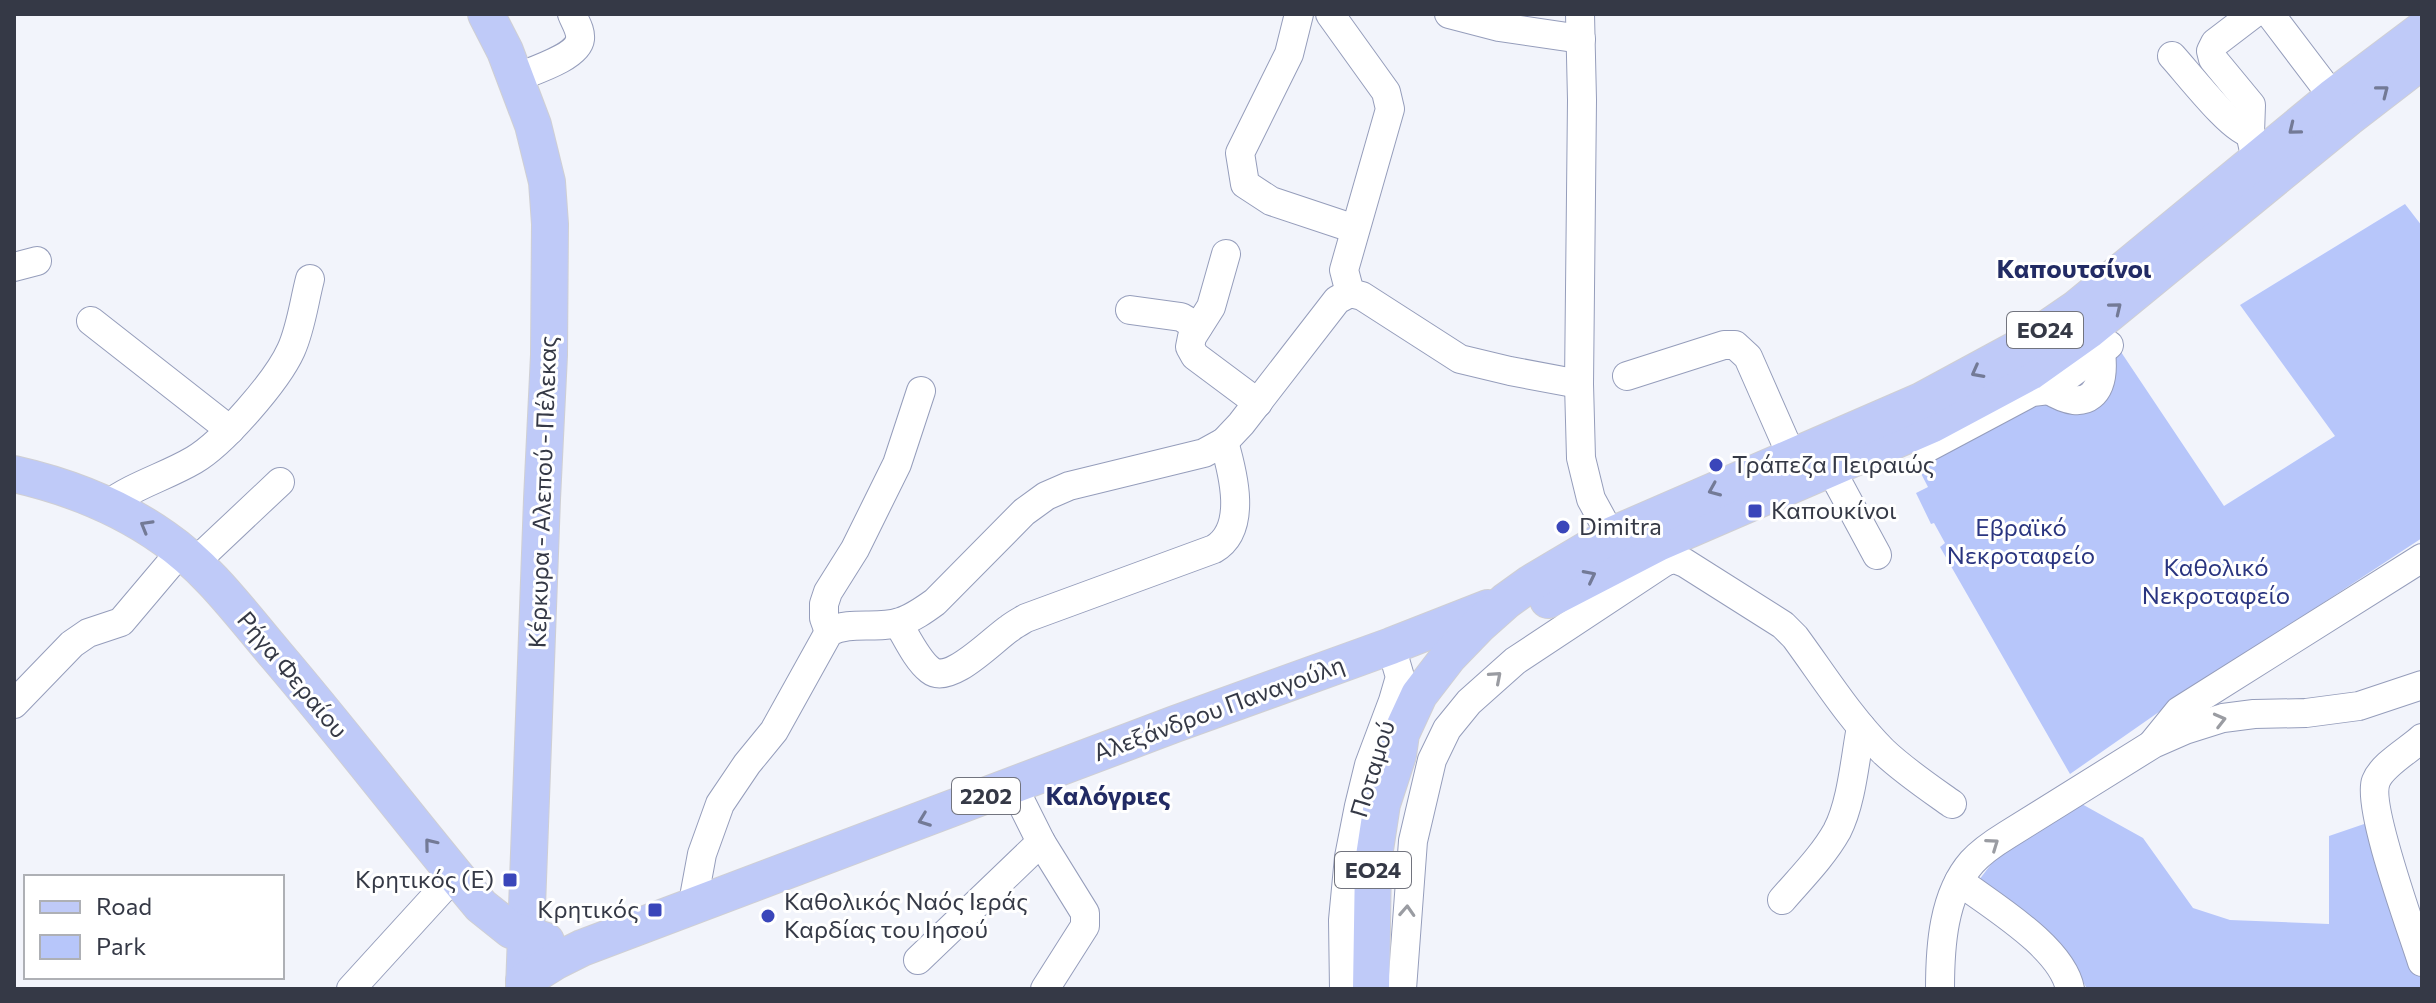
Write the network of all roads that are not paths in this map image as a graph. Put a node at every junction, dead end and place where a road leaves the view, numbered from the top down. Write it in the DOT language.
graph roads {
  1 [pos="572,14"];
  2 [pos="1299,14"];
  3 [pos="1330,14"];
  4 [pos="1449,14"];
  5 [pos="2253,14"];
  6 [pos="2270,14"];
  7 [pos="495,17"];
  8 [pos="1580,27"];
  9 [pos="2422,30"];
  10 [pos="2172,56"];
  11 [pos="2422,61"];
  12 [pos="516,78"];
  13 [pos="2333,97"];
  14 [pos="2253,146"];
  15 [pos="1355,229"];
  16 [pos="1226,254"];
  17 [pos="310,279"];
  18 [pos="1350,293"];
  19 [pos="1130,310"];
  20 [pos="91,321"];
  21 [pos="1198,327"];
  22 [pos="1627,376"];
  23 [pos="1579,384"];
  24 [pos="921,391"];
  25 [pos="1258,403"];
  26 [pos="1962,419"];
  27 [pos="230,430"];
  28 [pos="1224,442"];
  29 [pos="1927,448"];
  30 [pos="1792,457"];
  31 [pos="1830,468"];
  32 [pos="14,474"];
  33 [pos="280,482"];
  34 [pos="107,505"];
  35 [pos="1617,548"];
  36 [pos="1662,552"];
  37 [pos="1877,555"];
  38 [pos="188,557"];
  39 [pos="2422,558"];
  40 [pos="1506,601"];
  41 [pos="898,623"];
  42 [pos="829,632"];
  43 [pos="1391,646"];
  44 [pos="2422,685"];
  45 [pos="14,704"];
  46 [pos="1861,727"];
  47 [pos="2422,738"];
  48 [pos="2153,744"];
  49 [pos="1398,755"];
  50 [pos="1013,786"];
  51 [pos="1952,804"];
  52 [pos="1041,842"];
  53 [pos="455,875"];
  54 [pos="1959,881"];
  55 [pos="1782,900"];
  56 [pos="692,908"];
  57 [pos="525,935"];
  58 [pos="582,948"];
  59 [pos="918,960"];
  60 [pos="2422,962"];
  61 [pos="524,985"];
  62 [pos="351,989"];
  63 [pos="1045,989"];
  64 [pos="1344,989"];
  65 [pos="1371,989"];
  66 [pos="1402,989"];
  67 [pos="1940,989"];
  68 [pos="2070,989"];
  1 -- 12 [label="street"];
  2 -- 15 [label="street"];
  3 -- 15 [label="street"];
  4 -- 8 [label="street"];
  5 -- 14 [label="street"];
  6 -- 13 [label="street"];
  7 -- 12 [label="main road, Κέρκυρα - Αλεπού - Πέλεκας / 2202"];
  8 -- 23 [label="street"];
  9 -- 13 [label="main road, ΕΟ24"];
  10 -- 14 [label="street"];
  26 -- 11 [label="main road, ΕΟ24, one-way"];
  12 -- 57 [label="main road, Κέρκυρα - Αλεπού - Πέλεκας / 2202"];
  13 -- 14 [label="main road, ΕΟ24, one-way"];
  14 -- 30 [label="main road, ΕΟ24, one-way"];
  15 -- 18 [label="street"];
  16 -- 21 [label="street"];
  17 -- 27 [label="street"];
  18 -- 23 [label="street"];
  18 -- 25 [label="street"];
  19 -- 21 [label="street"];
  20 -- 27 [label="street"];
  21 -- 25 [label="street"];
  22 -- 30 [label="street"];
  23 -- 35 [label="street"];
  24 -- 42 [label="street"];
  25 -- 28 [label="street"];
  26 -- 29 [label="street"];
  26 -- 31 [label="main road, ΕΟ24"];
  27 -- 34 [label="street"];
  28 -- 41 [label="street"];
  28 -- 41 [label="street"];
  30 -- 35 [label="main road, ΕΟ24, one-way"];
  31 -- 36 [label="main road, ΕΟ24"];
  31 -- 37 [label="street"];
  32 -- 34 [label="main road, Ρήγα Φεραίου"];
  33 -- 38 [label="street"];
  38 -- 34 [label="main road, Ρήγα Φεραίου, one-way"];
  35 -- 36 [label="main road, ΕΟ24"];
  35 -- 40 [label="main road, ΕΟ24"];
  49 -- 35 [label="main road, ΕΟ24, one-way"];
  36 -- 46 [label="street"];
  66 -- 36 [label="street, one-way"];
  38 -- 45 [label="street"];
  53 -- 38 [label="main road, Ρήγα Φεραίου, one-way"];
  39 -- 48 [label="street"];
  40 -- 43 [label="main road, Αλεξάνδρου Παναγούλη / 2202"];
  40 -- 49 [label="main road, ΕΟ24"];
  41 -- 42 [label="street"];
  42 -- 56 [label="street"];
  43 -- 50 [label="main road, Αλεξάνδρου Παναγούλη / 2202"];
  43 -- 64 [label="street, Ποταμού"];
  48 -- 44 [label="street, one-way"];
  46 -- 51 [label="street"];
  46 -- 55 [label="street"];
  47 -- 60 [label="street"];
  54 -- 48 [label="street, one-way"];
  49 -- 65 [label="main road, ΕΟ24"];
  50 -- 52 [label="street"];
  50 -- 56 [label="main road, Αλεξάνδρου Παναγούλη / 2202, one-way"];
  52 -- 59 [label="street"];
  52 -- 63 [label="street"];
  53 -- 57 [label="main road, Ρήγα Φεραίου"];
  53 -- 62 [label="street"];
  54 -- 67 [label="street"];
  54 -- 68 [label="street"];
  56 -- 58 [label="main road, Αλεξάνδρου Παναγούλη / 2202"];
  57 -- 58 [label="main road"];
  57 -- 61 [label="main road, Κέρκυρα - Αλεπού - Πέλεκας / 2202"];
  58 -- 61 [label="main road, 2202"];
}
